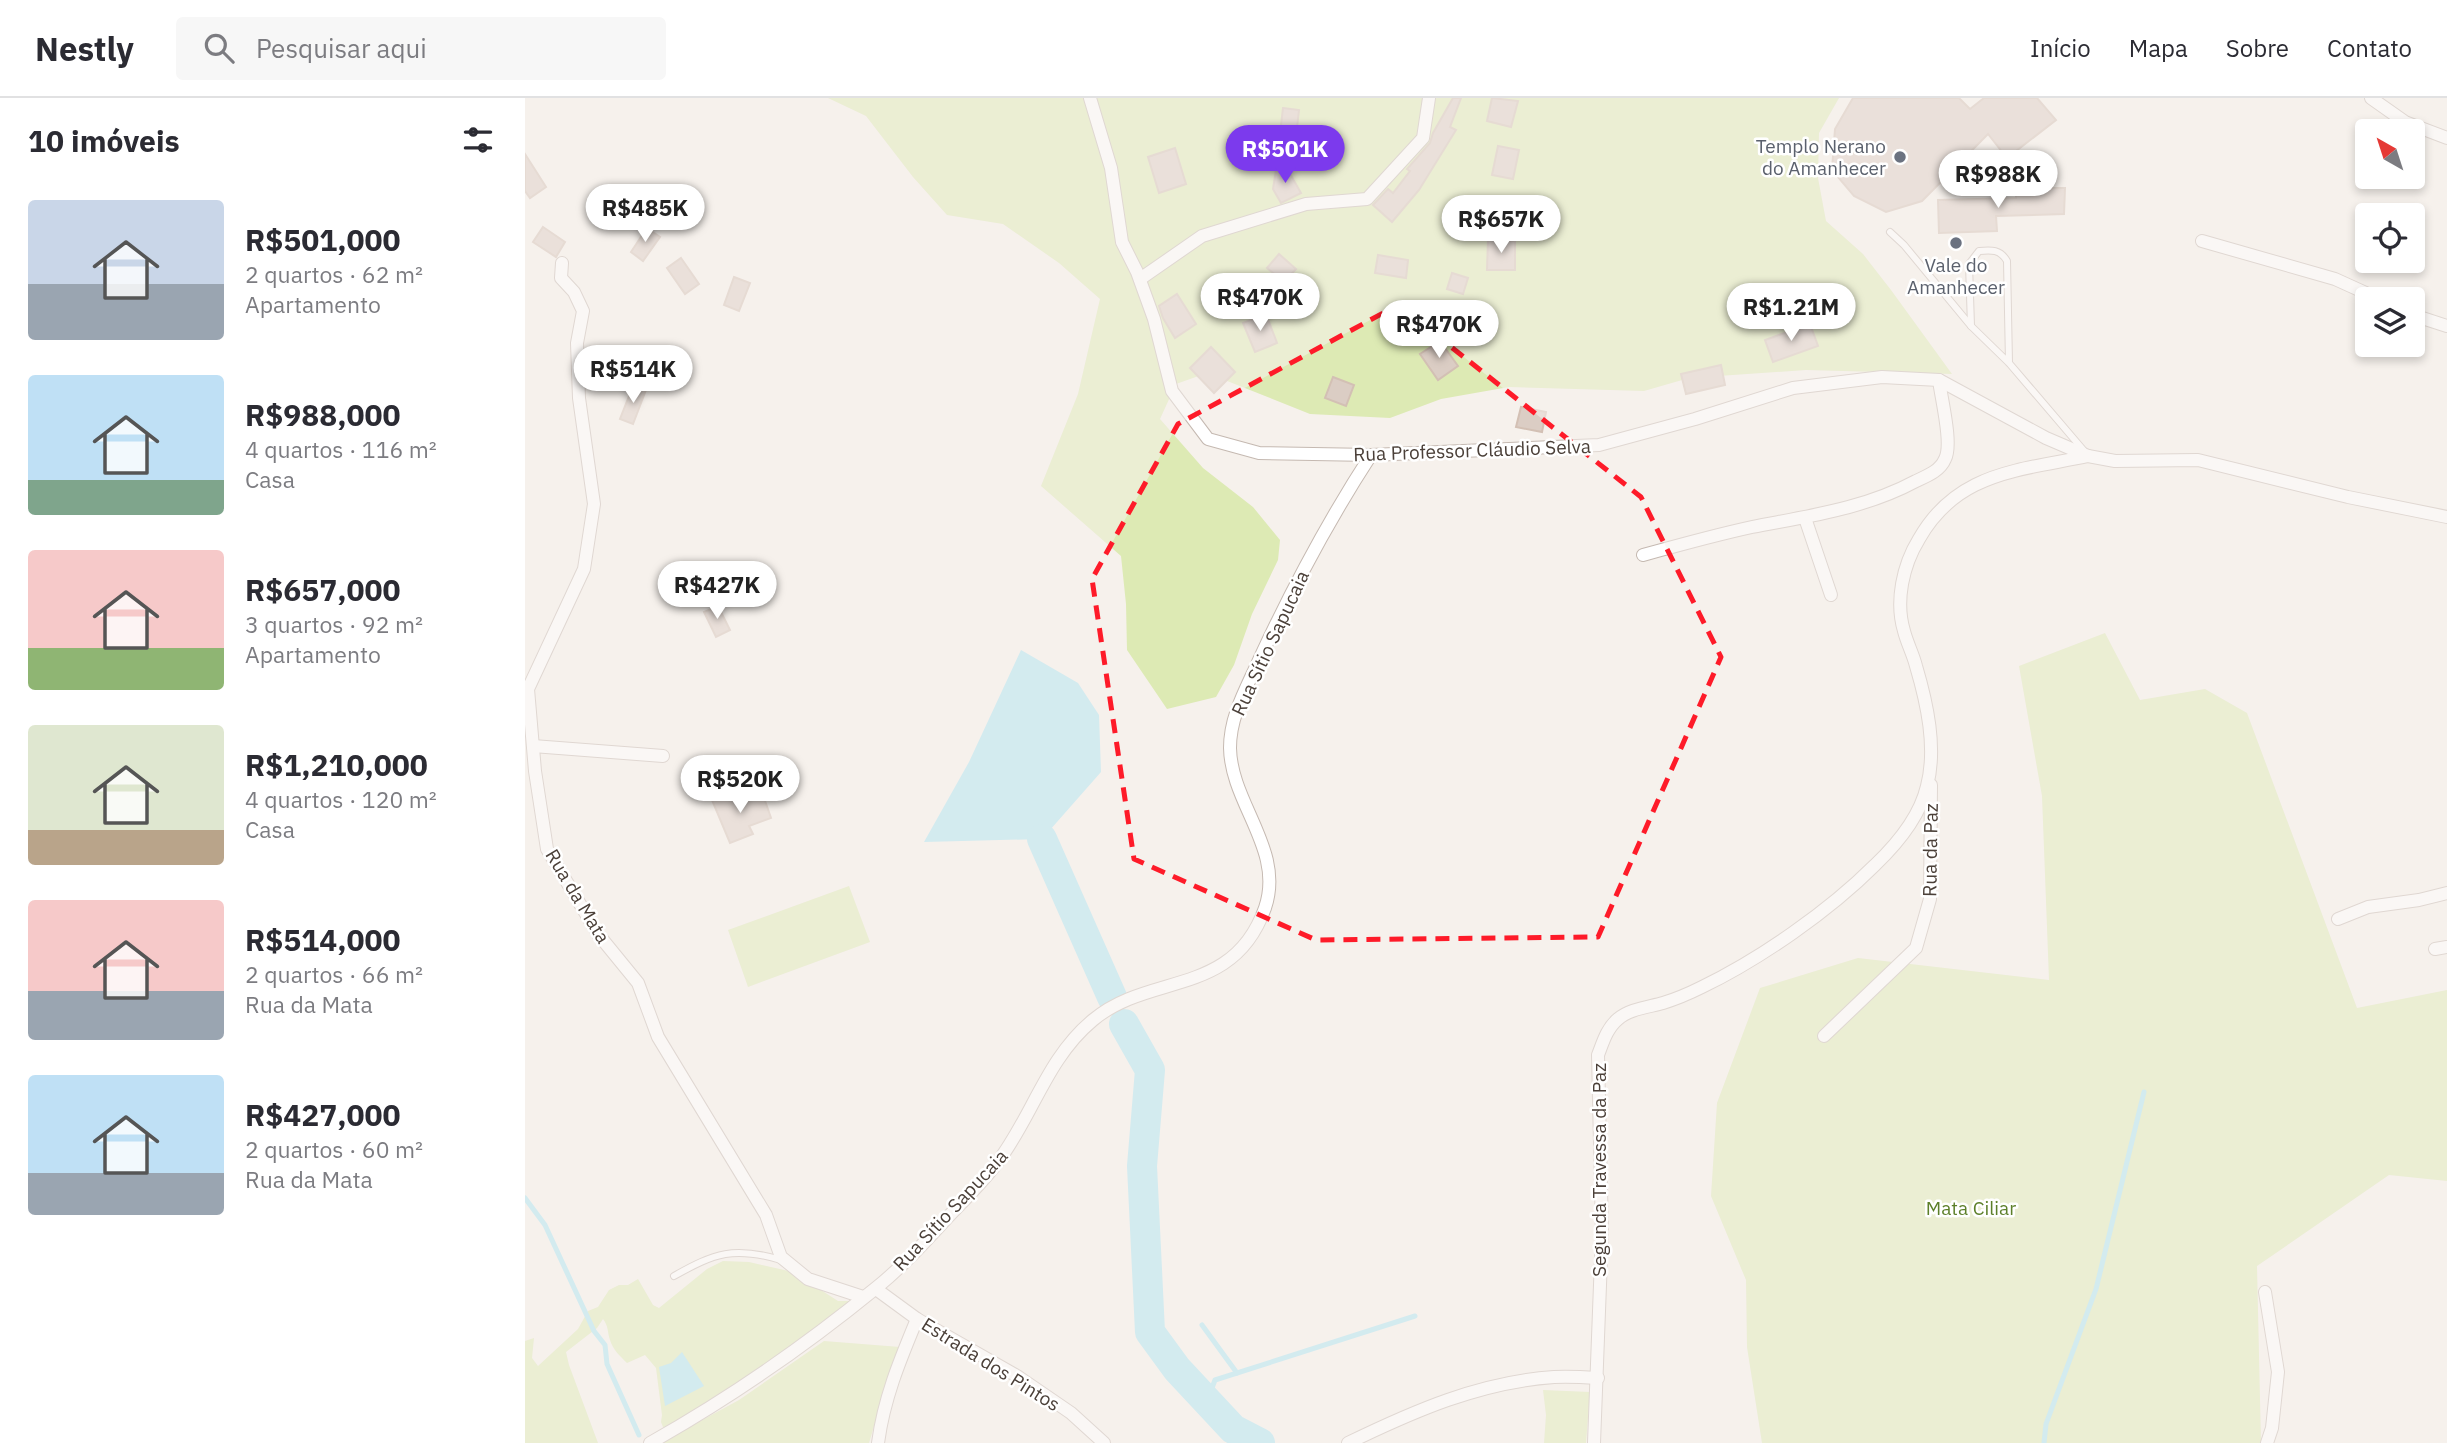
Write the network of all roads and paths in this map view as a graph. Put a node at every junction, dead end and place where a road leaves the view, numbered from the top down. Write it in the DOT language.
graph roads {
  1 [pos="1090,98"];
  2 [pos="1429,98"];
  3 [pos="2371,98"];
  4 [pos="2447,138"];
  5 [pos="1890,232"];
  6 [pos="2202,241"];
  7 [pos="562,263"];
  8 [pos="1140,279"];
  9 [pos="2355,288"];
  10 [pos="2425,319"];
  11 [pos="1971,326"];
  12 [pos="2447,326"];
  13 [pos="2009,363"];
  14 [pos="1939,380"];
  15 [pos="1371,455"];
  16 [pos="2088,456"];
  17 [pos="2447,517"];
  18 [pos="1805,518"];
  19 [pos="1643,555"];
  20 [pos="1831,595"];
  21 [pos="533,746"];
  22 [pos="1931,749"];
  23 [pos="663,756"];
  24 [pos="2447,893"];
  25 [pos="2338,919"];
  26 [pos="1823,1036"];
  27 [pos="788,1262"];
  28 [pos="674,1276"];
  29 [pos="876,1289"];
  30 [pos="2265,1292"];
  31 [pos="863,1297"];
  32 [pos="917,1319"];
  33 [pos="1598,1378"];
  34 [pos="650,1443"];
  35 [pos="878,1443"];
  36 [pos="1104,1443"];
  37 [pos="1347,1443"];
  38 [pos="1594,1443"];
  39 [pos="2267,1443"];
  1 -- 8 [label="street, Rua Professor Cláudio Selva"];
  2 -- 8 [label="street"];
  3 -- 4 [label="street"];
  5 -- 11 [label="lane"];
  6 -- 9 [label="street"];
  7 -- 21 [label="street, Rua da Mata"];
  8 -- 15 [label="street, Rua Professor Cláudio Selva"];
  10 -- 12 [label="street"];
  11 -- 13 [label="lane"];
  11 -- 13 [label="lane"];
  13 -- 16 [label="lane"];
  14 -- 15 [label="street, Rua Professor Cláudio Selva"];
  14 -- 16 [label="street, Rua Professor Cláudio Selva"];
  14 -- 18 [label="street"];
  15 -- 29 [label="street, Rua Sítio Sapucaia"];
  16 -- 17 [label="street, Rua Professor Cláudio Selva"];
  16 -- 22 [label="street, Segunda Travessa da Paz"];
  18 -- 19 [label="street"];
  18 -- 20 [label="street"];
  21 -- 23 [label="street"];
  21 -- 27 [label="street, Rua da Mata"];
  22 -- 26 [label="street, Rua da Paz"];
  22 -- 33 [label="street, Segunda Travessa da Paz"];
  24 -- 25 [label="street"];
  27 -- 28 [label="lane"];
  27 -- 31 [label="street, Rua da Mata"];
  29 -- 31 [label="street"];
  29 -- 32 [label="street, Estrada dos Pintos"];
  30 -- 39 [label="street"];
  31 -- 34 [label="street"];
  32 -- 35 [label="street"];
  32 -- 36 [label="street, Estrada dos Pintos"];
  33 -- 37 [label="street"];
  33 -- 38 [label="street"];
}
